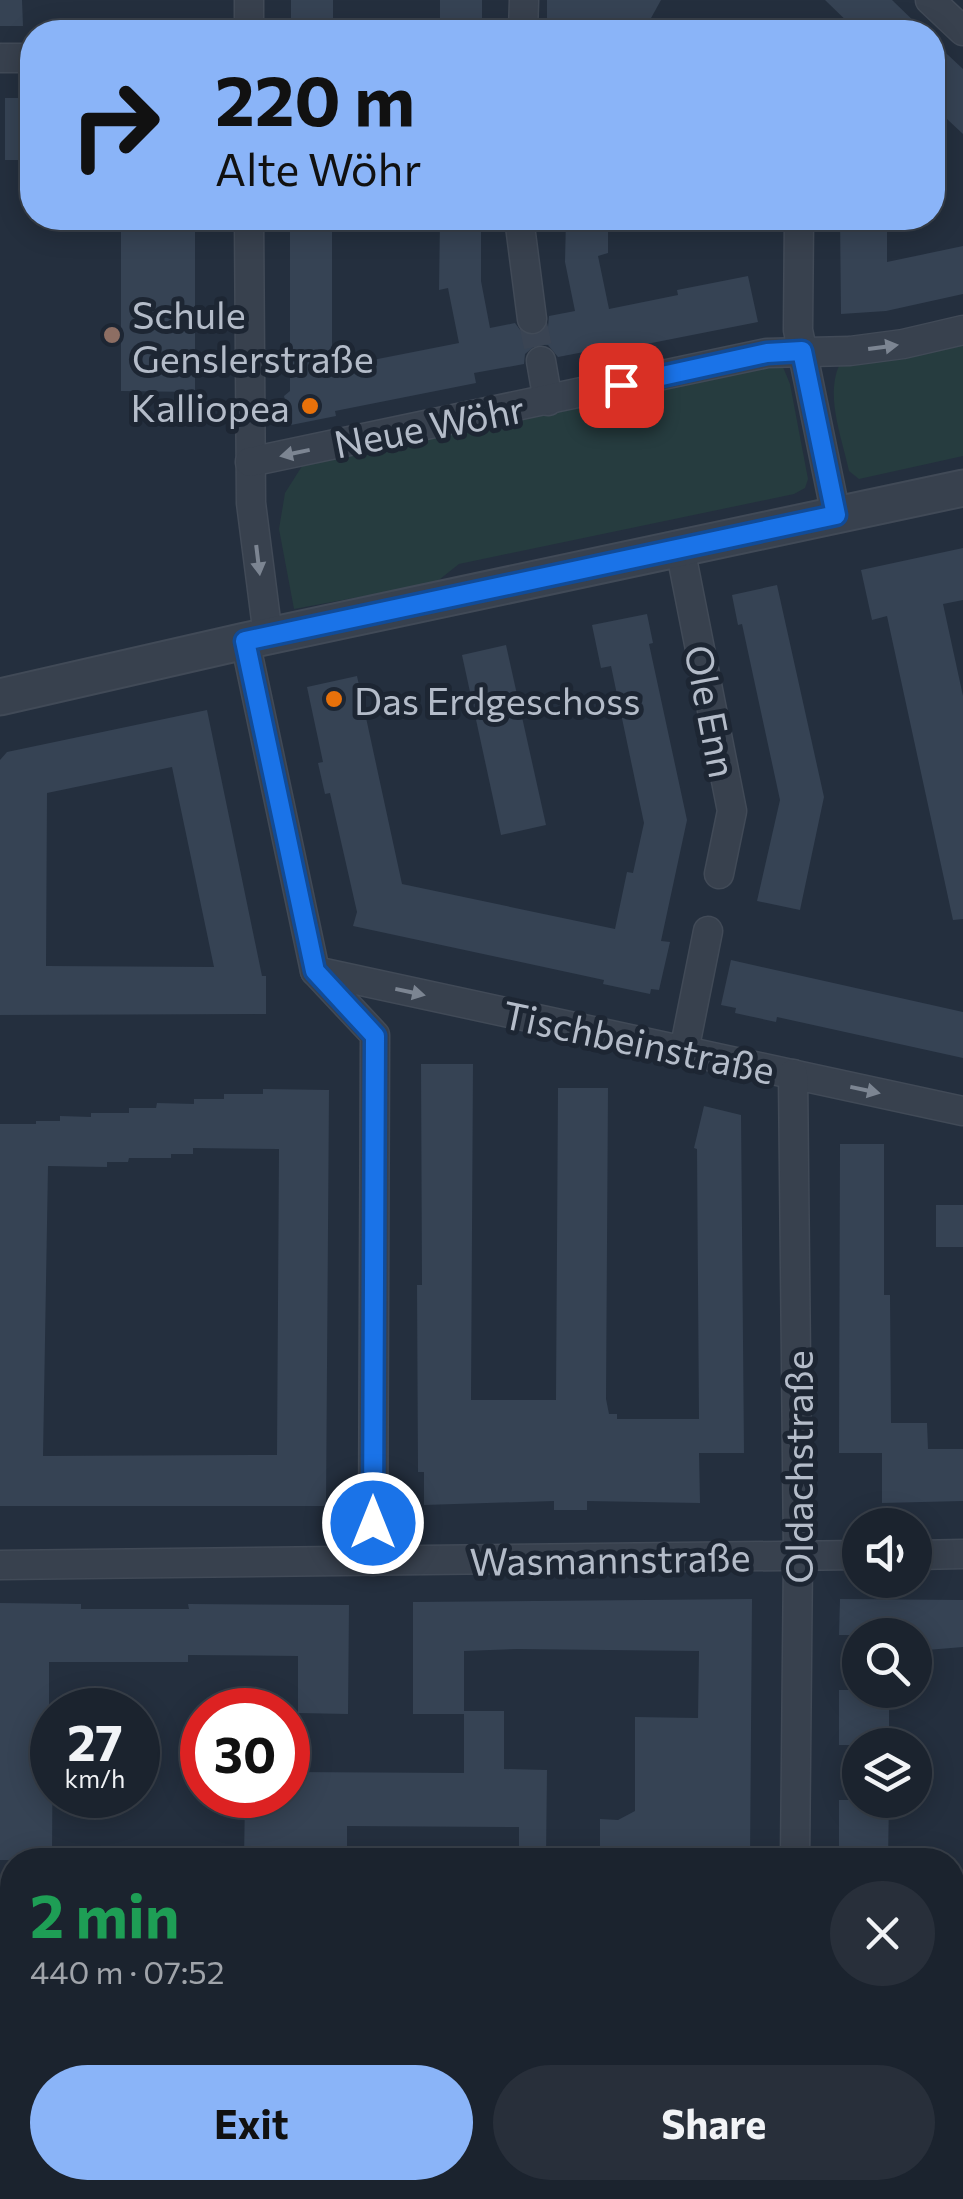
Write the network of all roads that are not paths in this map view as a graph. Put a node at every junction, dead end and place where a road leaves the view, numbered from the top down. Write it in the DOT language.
graph roads {
  1 [pos="930,0"];
  2 [pos="963,31"];
  3 [pos="249,230"];
  4 [pos="521,230"];
  5 [pos="799,230"];
  6 [pos="532,320"];
  7 [pos="963,330"];
  8 [pos="802,351"];
  9 [pos="540,360"];
  10 [pos="548,401"];
  11 [pos="250,462"];
  12 [pos="963,488"];
  13 [pos="836,515"];
  14 [pos="680,548"];
  15 [pos="256,638"];
  16 [pos="0,697"];
  17 [pos="720,874"];
  18 [pos="708,931"];
  19 [pos="315,971"];
  20 [pos="684,1051"];
  21 [pos="794,1074"];
  22 [pos="963,1111"];
  23 [pos="963,1554"];
  24 [pos="932,1555"];
  25 [pos="798,1556"];
  26 [pos="842,1556"];
  27 [pos="373,1561"];
  28 [pos="0,1565"];
  29 [pos="795,1848"];
  1 -- 2 [label="street"];
  3 -- 11 [label="street"];
  4 -- 6 [label="street"];
  5 -- 8 [label="street"];
  8 -- 7 [label="street, Neue Wöhr, one-way"];
  8 -- 10 [label="street, Neue Wöhr"];
  8 -- 13 [label="street"];
  9 -- 10 [label="street"];
  10 -- 11 [label="street, Neue Wöhr, one-way"];
  11 -- 15 [label="street, one-way"];
  12 -- 13 [label="street"];
  13 -- 14 [label="street"];
  14 -- 15 [label="street"];
  14 -- 17 [label="street, Ole Enn"];
  15 -- 16 [label="street"];
  15 -- 19 [label="street"];
  18 -- 20 [label="street"];
  19 -- 20 [label="street, Tischbeinstraße, one-way"];
  19 -- 27 [label="street"];
  20 -- 21 [label="street, Tischbeinstraße"];
  21 -- 22 [label="street, Tischbeinstraße, one-way"];
  21 -- 25 [label="street, Oldachstraße"];
  23 -- 24 [label="street"];
  25 -- 26 [label="street, Wasmannstraße"];
  25 -- 27 [label="street, Wasmannstraße"];
  25 -- 29 [label="street, Oldachstraße"];
  27 -- 28 [label="street, Wasmannstraße"];
}
